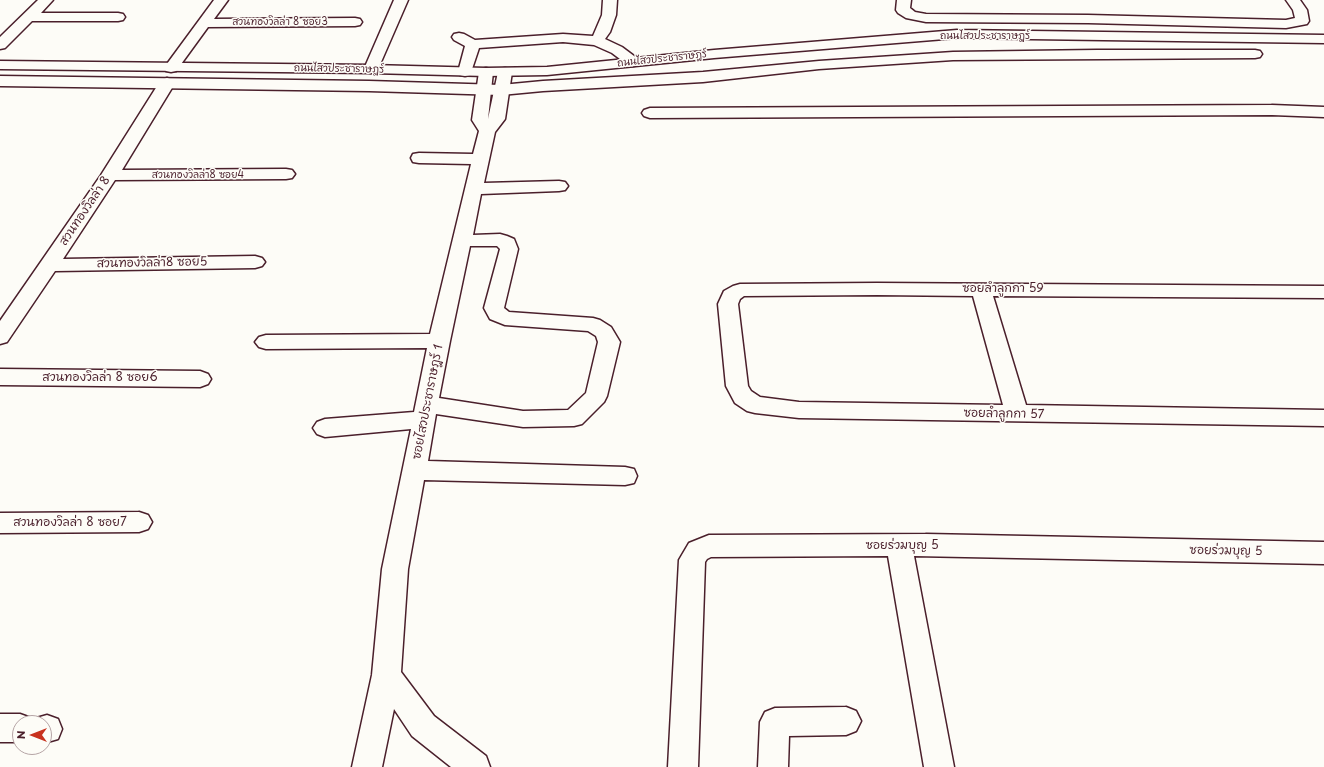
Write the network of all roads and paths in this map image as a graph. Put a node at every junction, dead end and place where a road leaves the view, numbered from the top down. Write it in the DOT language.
graph roads {
  1 [pos="46,0"];
  2 [pos="221,0"];
  3 [pos="401,0"];
  4 [pos="610,0"];
  5 [pos="904,0"];
  6 [pos="1293,0"];
  7 [pos="28,17"];
  8 [pos="118,17"];
  9 [pos="356,22"];
  10 [pos="205,23"];
  11 [pos="0,30"];
  12 [pos="15,30"];
  13 [pos="459,37"];
  14 [pos="1324,39"];
  15 [pos="597,41"];
  16 [pos="473,44"];
  17 [pos="0,45"];
  18 [pos="1271,54"];
  19 [pos="633,62"];
  20 [pos="0,65"];
  21 [pos="371,69"];
  22 [pos="409,70"];
  23 [pos="465,72"];
  24 [pos="486,72"];
  25 [pos="505,72"];
  26 [pos="169,75"];
  27 [pos="0,81"];
  28 [pos="401,88"];
  29 [pos="483,90"];
  30 [pos="501,90"];
  31 [pos="1324,112"];
  32 [pos="650,113"];
  33 [pos="487,131"];
  34 [pos="419,158"];
  35 [pos="481,159"];
  36 [pos="286,174"];
  37 [pos="110,175"];
  38 [pos="558,186"];
  39 [pos="474,189"];
  40 [pos="462,241"];
  41 [pos="255,262"];
  42 [pos="49,265"];
  43 [pos="981,289"];
  44 [pos="1324,292"];
  45 [pos="0,337"];
  46 [pos="439,341"];
  47 [pos="266,342"];
  48 [pos="732,343"];
  49 [pos="0,377"];
  50 [pos="200,379"];
  51 [pos="425,411"];
  52 [pos="1017,414"];
  53 [pos="1324,418"];
  54 [pos="325,428"];
  55 [pos="414,470"];
  56 [pos="625,476"];
  57 [pos="140,522"];
  58 [pos="0,523"];
  59 [pos="899,546"];
  60 [pos="1324,553"];
  61 [pos="386,675"];
  62 [pos="846,721"];
  63 [pos="0,728"];
  64 [pos="12,728"];
  65 [pos="367,767"];
  66 [pos="475,767"];
  67 [pos="683,767"];
  68 [pos="773,767"];
  69 [pos="939,767"];
  1 -- 7 [label="street"];
  2 -- 10 [label="street, สวนทองวิลล่า 8"];
  3 -- 21 [label="street"];
  4 -- 15 [label="street"];
  5 -- 6 [label="street"];
  7 -- 8 [label="street"];
  7 -- 12 [label="street"];
  9 -- 10 [label="street, สวนทองวิลล่า 8 ซอย3"];
  10 -- 26 [label="street, สวนทองวิลล่า 8"];
  11 -- 12 [label="street"];
  12 -- 17 [label="street"];
  13 -- 16 [label="street"];
  14 -- 19 [label="street, ถนนไสวประชาราษฎร์"];
  15 -- 16 [label="street"];
  15 -- 19 [label="street"];
  16 -- 23 [label="street"];
  18 -- 30 [label="street, ถนนไสวประชาราษฎร์"];
  19 -- 25 [label="street, ถนนไสวประชาราษฎร์"];
  20 -- 26 [label="street, ถนนไสวประชาราษฎร์"];
  21 -- 22 [label="street, ถนนไสวประชาราษฎร์"];
  21 -- 26 [label="street, ถนนไสวประชาราษฎร์"];
  22 -- 23 [label="street, ถนนไสวประชาราษฎร์"];
  22 -- 28 [label="street"];
  23 -- 24 [label="street, ถนนไสวประชาราษฎร์"];
  24 -- 25 [label="street, ถนนไสวประชาราษฎร์"];
  24 -- 29 [label="street"];
  25 -- 30 [label="street"];
  26 -- 27 [label="street, ถนนไสวประชาราษฎร์"];
  26 -- 28 [label="street, ถนนไสวประชาราษฎร์"];
  26 -- 37 [label="street, สวนทองวิลล่า 8"];
  28 -- 29 [label="street, ถนนไสวประชาราษฎร์"];
  29 -- 30 [label="street, ถนนไสวประชาราษฎร์"];
  29 -- 33 [label="street"];
  30 -- 33 [label="street"];
  31 -- 32 [label="street"];
  33 -- 35 [label="street, ซอยไสวประชาราษฎร์ 1"];
  34 -- 35 [label="street"];
  35 -- 39 [label="street, ซอยไสวประชาราษฎร์ 1"];
  36 -- 37 [label="street, สวนทองวิลล่า8 ซอย4"];
  37 -- 42 [label="street, สวนทองวิลล่า 8"];
  38 -- 39 [label="street"];
  39 -- 40 [label="street, ซอยไสวประชาราษฎร์ 1"];
  40 -- 46 [label="street, ซอยไสวประชาราษฎร์ 1"];
  40 -- 51 [label="street"];
  41 -- 42 [label="street, สวนทองวิลล่า8 ซอย5"];
  42 -- 45 [label="street, สวนทองวิลล่า 8"];
  43 -- 44 [label="street, ซอยลำลูกกา 59"];
  43 -- 48 [label="street, ซอยลำลูกกา 59"];
  43 -- 52 [label="street"];
  46 -- 47 [label="street"];
  46 -- 51 [label="street, ซอยไสวประชาราษฎร์ 1"];
  48 -- 52 [label="street, ซอยลำลูกกา 57"];
  49 -- 50 [label="street, สวนทองวิลล่า 8 ซอย6"];
  51 -- 54 [label="street"];
  51 -- 55 [label="street, ซอยไสวประชาราษฎร์ 1"];
  52 -- 53 [label="street, ซอยลำลูกกา 57"];
  55 -- 56 [label="street"];
  55 -- 61 [label="street, ซอยไสวประชาราษฎร์ 1"];
  57 -- 58 [label="street, สวนทองวิลล่า 8 ซอย7"];
  59 -- 60 [label="street, ซอยร่วมบุญ 5"];
  59 -- 67 [label="street, ซอยร่วมบุญ 5"];
  59 -- 69 [label="street"];
  61 -- 65 [label="street, ซอยไสวประชาราษฎร์ 1"];
  61 -- 66 [label="street"];
  62 -- 68 [label="street"];
  63 -- 64 [label="street"];
}
